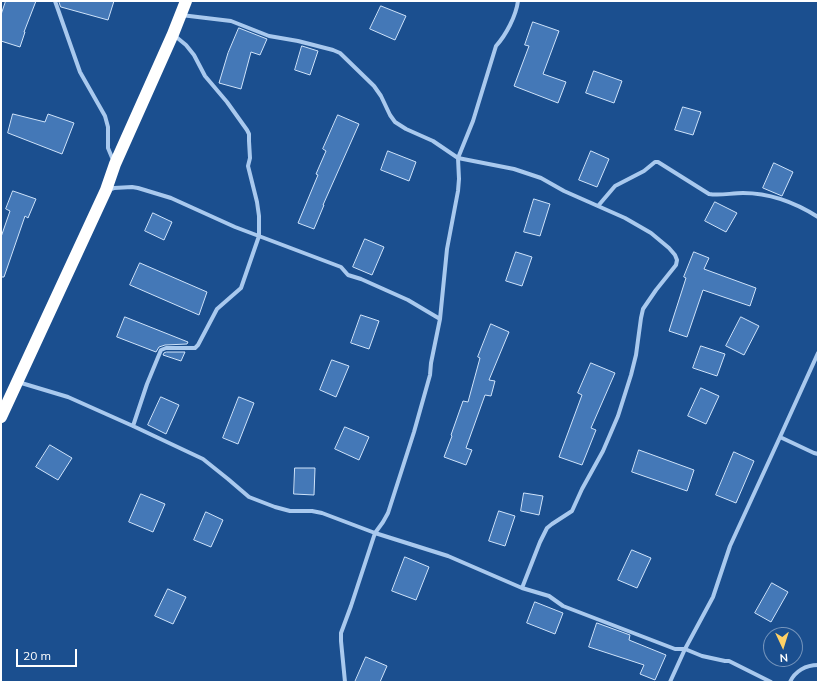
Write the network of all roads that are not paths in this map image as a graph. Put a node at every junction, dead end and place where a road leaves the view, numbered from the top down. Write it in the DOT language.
graph roads {
  1 [pos="55,1"];
  2 [pos="186,1"];
  3 [pos="518,1"];
  4 [pos="180,14"];
  5 [pos="173,34"];
  6 [pos="458,158"];
  7 [pos="115,164"];
  8 [pos="106,190"];
  9 [pos="598,206"];
  10 [pos="818,217"];
  11 [pos="259,236"];
  12 [pos="440,318"];
  13 [pos="818,352"];
  14 [pos="18,381"];
  15 [pos="1,417"];
  16 [pos="133,426"];
  17 [pos="780,437"];
  18 [pos="818,454"];
  19 [pos="375,533"];
  20 [pos="522,588"];
  21 [pos="685,649"];
  22 [pos="818,665"];
  23 [pos="345,682"];
  24 [pos="670,682"];
  25 [pos="771,682"];
  26 [pos="790,682"];
  1 -- 7 [label="street"];
  2 -- 4 [label="highway"];
  3 -- 6 [label="street"];
  4 -- 5 [label="highway"];
  4 -- 6 [label="street"];
  5 -- 7 [label="highway"];
  5 -- 11 [label="street"];
  6 -- 9 [label="street"];
  6 -- 12 [label="street"];
  7 -- 8 [label="highway"];
  8 -- 11 [label="street"];
  8 -- 14 [label="highway"];
  9 -- 10 [label="street"];
  9 -- 20 [label="street"];
  11 -- 12 [label="street"];
  11 -- 16 [label="street"];
  12 -- 19 [label="street"];
  13 -- 17 [label="street"];
  14 -- 15 [label="highway"];
  14 -- 16 [label="street"];
  16 -- 19 [label="street"];
  17 -- 18 [label="street"];
  17 -- 21 [label="street"];
  19 -- 20 [label="street"];
  19 -- 23 [label="street"];
  20 -- 21 [label="street"];
  21 -- 24 [label="street"];
  21 -- 25 [label="street"];
  22 -- 26 [label="street"];
}
